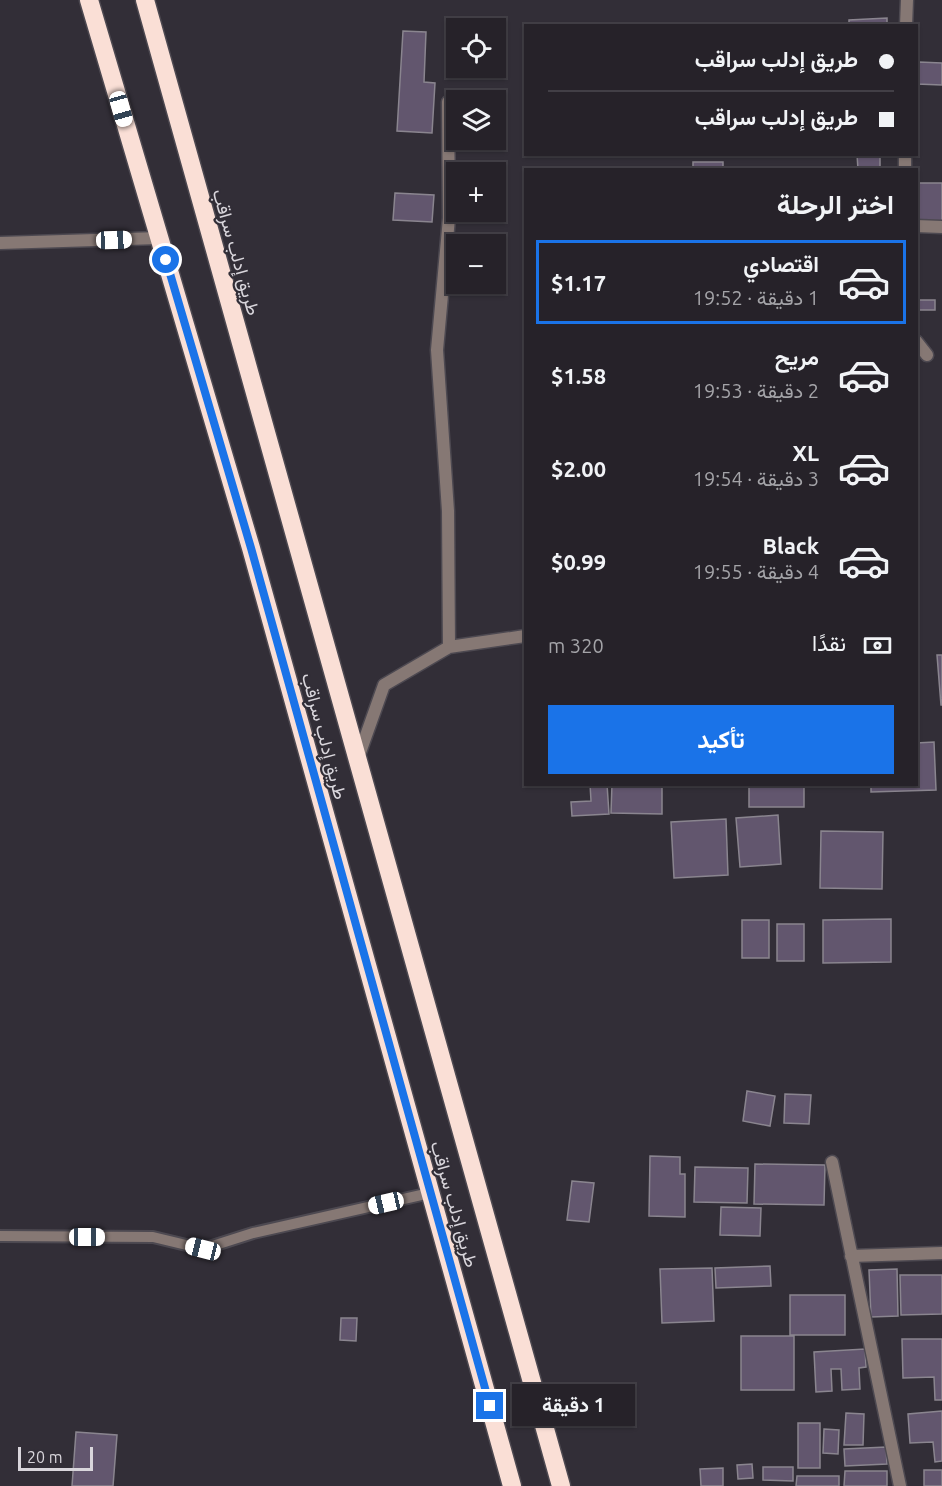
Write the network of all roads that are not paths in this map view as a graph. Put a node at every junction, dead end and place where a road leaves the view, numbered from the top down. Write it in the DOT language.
graph roads {
  1 [pos="89,0"];
  2 [pos="144,0"];
  3 [pos="907,0"];
  4 [pos="906,24"];
  5 [pos="448,150"];
  6 [pos="918,226"];
  7 [pos="942,228"];
  8 [pos="159,238"];
  9 [pos="0,243"];
  10 [pos="918,344"];
  11 [pos="927,355"];
  12 [pos="524,636"];
  13 [pos="449,647"];
  14 [pos="358,758"];
  15 [pos="832,1162"];
  16 [pos="430,1193"];
  17 [pos="0,1236"];
  18 [pos="942,1253"];
  19 [pos="851,1256"];
  20 [pos="512,1486"];
  21 [pos="561,1486"];
  22 [pos="900,1486"];
  1 -- 8 [label="highway, طريق إدلب سراقب"];
  2 -- 14 [label="highway, طريق إدلب سراقب"];
  3 -- 4 [label="street"];
  5 -- 13 [label="street"];
  6 -- 7 [label="street"];
  8 -- 9 [label="street"];
  8 -- 16 [label="highway, طريق إدلب سراقب"];
  10 -- 11 [label="street"];
  12 -- 13 [label="street"];
  13 -- 14 [label="street"];
  14 -- 21 [label="highway, طريق إدلب سراقب"];
  15 -- 19 [label="street"];
  16 -- 17 [label="lane"];
  16 -- 20 [label="highway, طريق إدلب سراقب"];
  18 -- 19 [label="street"];
  19 -- 22 [label="street"];
}
